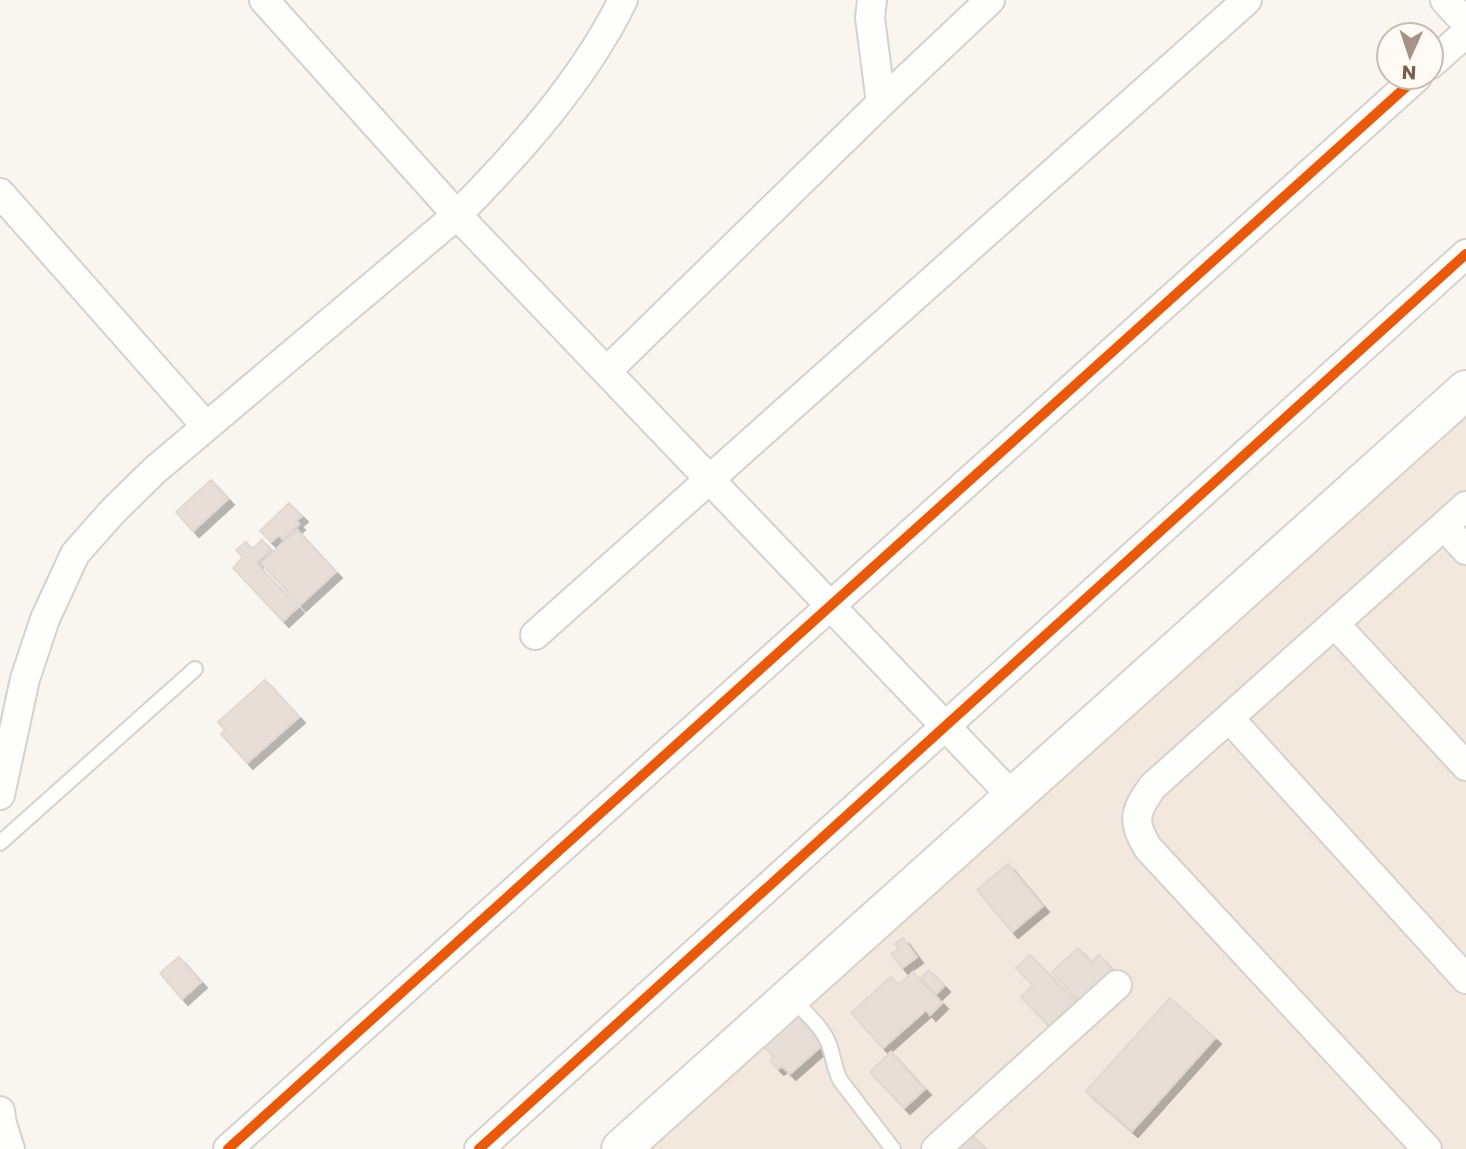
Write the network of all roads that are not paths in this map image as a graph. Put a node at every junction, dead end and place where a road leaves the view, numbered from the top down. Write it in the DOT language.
graph roads {
  1 [pos="264,0"];
  2 [pos="623,0"];
  3 [pos="872,0"];
  4 [pos="990,0"];
  5 [pos="1247,0"];
  6 [pos="1446,0"];
  7 [pos="1466,23"];
  8 [pos="1466,33"];
  9 [pos="1445,52"];
  10 [pos="1401,91"];
  11 [pos="881,103"];
  12 [pos="0,193"];
  13 [pos="457,215"];
  14 [pos="1466,254"];
  15 [pos="607,371"];
  16 [pos="1466,390"];
  17 [pos="206,426"];
  18 [pos="710,479"];
  19 [pos="1466,506"];
  20 [pos="1444,526"];
  21 [pos="1466,550"];
  22 [pos="831,605"];
  23 [pos="1335,624"];
  24 [pos="535,635"];
  25 [pos="195,669"];
  26 [pos="1229,718"];
  27 [pos="945,726"];
  28 [pos="5,735"];
  29 [pos="1466,766"];
  30 [pos="0,795"];
  31 [pos="1013,797"];
  32 [pos="0,843"];
  33 [pos="1466,979"];
  34 [pos="1117,985"];
  35 [pos="791,996"];
  36 [pos="0,1111"];
  37 [pos="10,1149"];
  38 [pos="228,1149"];
  39 [pos="479,1149"];
  40 [pos="621,1149"];
  41 [pos="893,1149"];
  42 [pos="936,1149"];
  43 [pos="1427,1149"];
  1 -- 13 [label="street"];
  2 -- 13 [label="street"];
  3 -- 11 [label="street"];
  4 -- 11 [label="street"];
  5 -- 18 [label="street"];
  6 -- 7 [label="street"];
  8 -- 9 [label="street"];
  10 -- 22 [label="street"];
  11 -- 15 [label="street"];
  12 -- 17 [label="street"];
  13 -- 15 [label="street"];
  13 -- 17 [label="street"];
  14 -- 27 [label="street"];
  15 -- 18 [label="street"];
  16 -- 31 [label="street"];
  17 -- 28 [label="street"];
  18 -- 22 [label="street"];
  18 -- 24 [label="street"];
  19 -- 20 [label="street"];
  20 -- 21 [label="street"];
  20 -- 23 [label="street"];
  22 -- 27 [label="street"];
  22 -- 38 [label="street"];
  23 -- 26 [label="street"];
  23 -- 29 [label="street"];
  25 -- 32 [label="lane"];
  26 -- 33 [label="street"];
  26 -- 43 [label="street"];
  27 -- 31 [label="street"];
  27 -- 39 [label="street"];
  28 -- 30 [label="street"];
  31 -- 35 [label="street"];
  34 -- 42 [label="street"];
  35 -- 40 [label="street"];
  35 -- 41 [label="lane"];
  36 -- 37 [label="street"];
}
